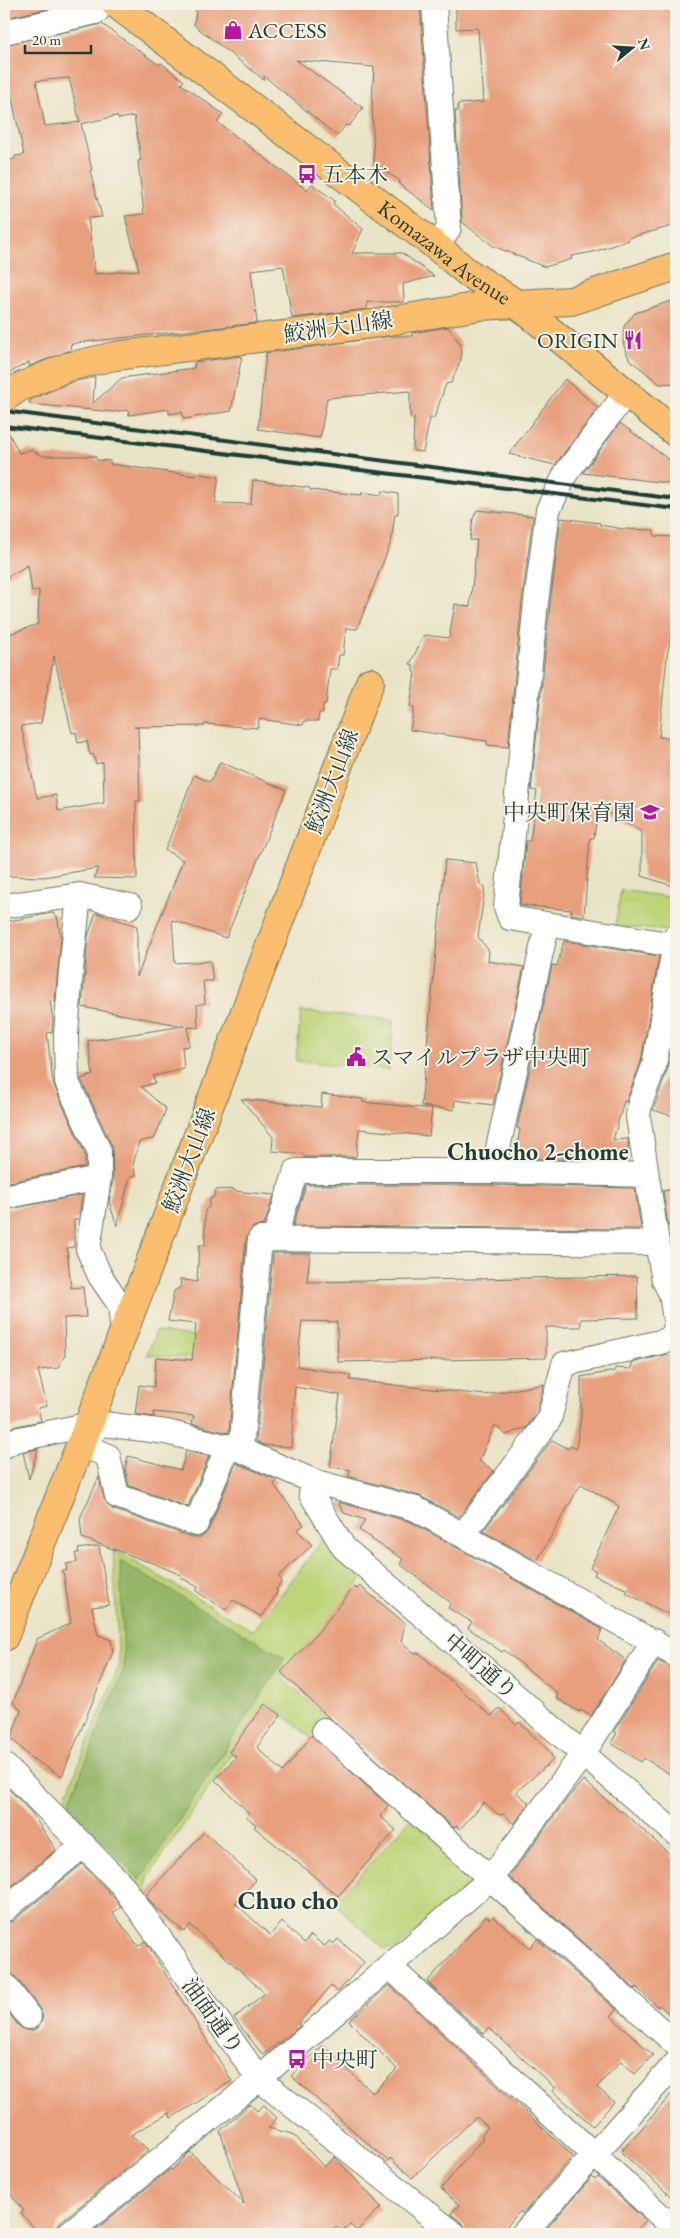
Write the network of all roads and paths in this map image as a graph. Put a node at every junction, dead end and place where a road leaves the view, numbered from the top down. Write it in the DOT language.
graph roads {
  1 [pos="103,4"];
  2 [pos="116,4"];
  3 [pos="434,4"];
  4 [pos="4,32"];
  5 [pos="437,247"];
  6 [pos="676,266"];
  7 [pos="517,304"];
  8 [pos="626,393"];
  9 [pos="4,398"];
  10 [pos="676,433"];
  11 [pos="370,682"];
  12 [pos="79,895"];
  13 [pos="4,906"];
  14 [pos="130,906"];
  15 [pos="547,925"];
  16 [pos="675,941"];
  17 [pos="668,1041"];
  18 [pos="493,1171"];
  19 [pos="646,1174"];
  20 [pos="99,1178"];
  21 [pos="4,1197"];
  22 [pos="274,1239"];
  23 [pos="657,1243"];
  24 [pos="123,1332"];
  25 [pos="93,1423"];
  26 [pos="4,1446"];
  27 [pos="234,1448"];
  28 [pos="313,1481"];
  29 [pos="462,1535"];
  30 [pos="4,1637"];
  31 [pos="654,1642"];
  32 [pos="676,1655"];
  33 [pos="324,1730"];
  34 [pos="583,1754"];
  35 [pos="4,1765"];
  36 [pos="676,1834"];
  37 [pos="84,1845"];
  38 [pos="490,1879"];
  39 [pos="4,1910"];
  40 [pos="390,1967"];
  41 [pos="4,1984"];
  42 [pos="29,2017"];
  43 [pos="676,2044"];
  44 [pos="676,2063"];
  45 [pos="259,2079"];
  46 [pos="594,2155"];
  47 [pos="676,2230"];
  48 [pos="68,2234"];
  49 [pos="454,2234"];
  50 [pos="523,2234"];
  1 -- 4 [label="street"];
  2 -- 5 [label="main road, Komazawa Avenue"];
  3 -- 5 [label="street"];
  5 -- 7 [label="main road, Komazawa Avenue"];
  6 -- 7 [label="main road, 鮫洲大山線"];
  7 -- 8 [label="main road, Komazawa Avenue"];
  7 -- 9 [label="main road, 鮫洲大山線"];
  8 -- 10 [label="main road, Komazawa Avenue"];
  8 -- 15 [label="street"];
  11 -- 24 [label="main road, 鮫洲大山線"];
  12 -- 13 [label="street"];
  12 -- 14 [label="street"];
  12 -- 20 [label="street"];
  15 -- 16 [label="street"];
  15 -- 18 [label="street"];
  16 -- 17 [label="street"];
  17 -- 19 [label="street"];
  18 -- 19 [label="street"];
  18 -- 22 [label="street"];
  19 -- 23 [label="street"];
  20 -- 21 [label="street"];
  20 -- 24 [label="street"];
  22 -- 23 [label="street"];
  22 -- 27 [label="street"];
  23 -- 29 [label="street"];
  24 -- 25 [label="main road, 鮫洲大山線"];
  25 -- 26 [label="street"];
  25 -- 27 [label="street"];
  25 -- 27 [label="street"];
  25 -- 30 [label="main road, 鮫洲大山線"];
  27 -- 28 [label="street"];
  28 -- 29 [label="street"];
  28 -- 34 [label="street, 中町通り"];
  29 -- 31 [label="street"];
  31 -- 32 [label="street"];
  31 -- 34 [label="street"];
  33 -- 38 [label="street"];
  34 -- 36 [label="street, 中町通り"];
  34 -- 38 [label="street"];
  35 -- 37 [label="street, 油面通り"];
  37 -- 39 [label="street"];
  37 -- 45 [label="street, 油面通り"];
  38 -- 40 [label="street"];
  38 -- 43 [label="street"];
  40 -- 45 [label="street"];
  40 -- 46 [label="street"];
  41 -- 42 [label="street"];
  44 -- 46 [label="street"];
  45 -- 48 [label="street"];
  45 -- 49 [label="street, 油面通り"];
  46 -- 47 [label="street"];
  46 -- 50 [label="street"];
}
